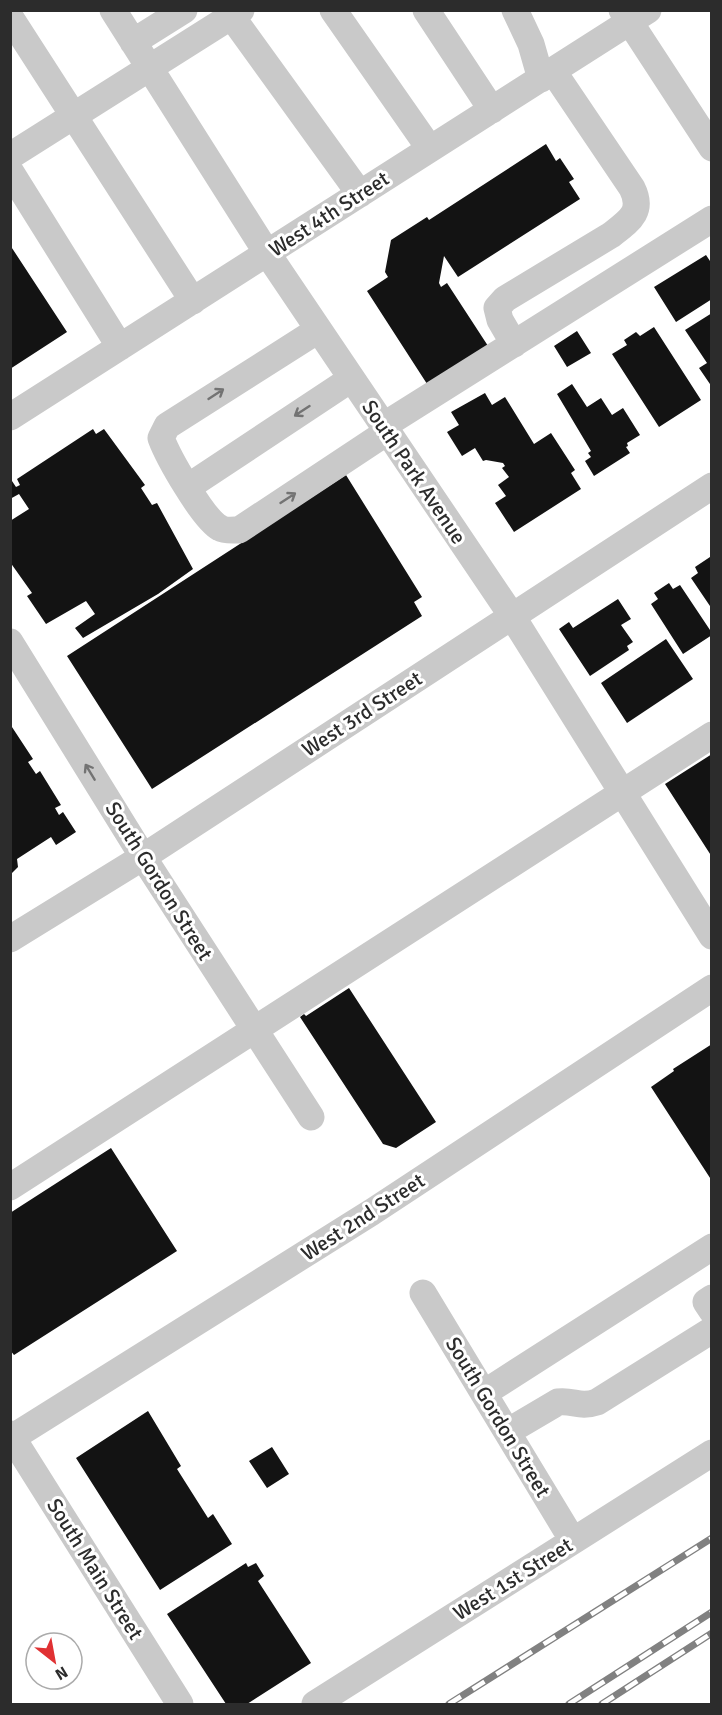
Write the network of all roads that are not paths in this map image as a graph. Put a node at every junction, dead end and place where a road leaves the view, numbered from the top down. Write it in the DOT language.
graph roads {
  1 [pos="113,10"];
  2 [pos="183,10"];
  3 [pos="333,10"];
  4 [pos="426,10"];
  5 [pos="515,10"];
  6 [pos="233,12"];
  7 [pos="633,14"];
  8 [pos="10,17"];
  9 [pos="133,42"];
  10 [pos="150,69"];
  11 [pos="547,75"];
  12 [pos="492,110"];
  13 [pos="75,115"];
  14 [pos="711,148"];
  15 [pos="430,149"];
  16 [pos="10,156"];
  17 [pos="10,171"];
  18 [pos="360,194"];
  19 [pos="711,219"];
  20 [pos="267,253"];
  21 [pos="193,301"];
  22 [pos="318,330"];
  23 [pos="514,344"];
  24 [pos="120,347"];
  25 [pos="351,379"];
  26 [pos="10,417"];
  27 [pos="385,429"];
  28 [pos="711,486"];
  29 [pos="188,487"];
  30 [pos="512,616"];
  31 [pos="13,653"];
  32 [pos="711,735"];
  33 [pos="621,792"];
  34 [pos="142,857"];
  35 [pos="711,936"];
  36 [pos="10,939"];
  37 [pos="711,988"];
  38 [pos="254,1030"];
  39 [pos="311,1117"];
  40 [pos="10,1187"];
  41 [pos="711,1247"];
  42 [pos="423,1293"];
  43 [pos="711,1330"];
  44 [pos="484,1393"];
  45 [pos="507,1432"];
  46 [pos="11,1437"];
  47 [pos="711,1453"];
  48 [pos="573,1541"];
  49 [pos="180,1704"];
  50 [pos="315,1704"];
  1 -- 9 [label="street, South Park Avenue"];
  2 -- 9 [label="street"];
  3 -- 15 [label="street"];
  4 -- 12 [label="street"];
  5 -- 11 [label="street"];
  6 -- 10 [label="street"];
  6 -- 18 [label="street"];
  7 -- 11 [label="street, West 4th Street"];
  7 -- 14 [label="street"];
  8 -- 13 [label="street"];
  9 -- 10 [label="street, South Park Avenue"];
  10 -- 13 [label="street"];
  10 -- 20 [label="street, South Park Avenue"];
  11 -- 12 [label="street, West 4th Street"];
  11 -- 23 [label="street"];
  12 -- 15 [label="street, West 4th Street"];
  13 -- 16 [label="street"];
  13 -- 21 [label="street"];
  15 -- 18 [label="street, West 4th Street"];
  17 -- 24 [label="street"];
  18 -- 20 [label="street, West 4th Street"];
  19 -- 23 [label="street"];
  20 -- 21 [label="street, West 4th Street"];
  20 -- 22 [label="street, South Park Avenue"];
  21 -- 24 [label="street, West 4th Street"];
  22 -- 25 [label="street, South Park Avenue"];
  29 -- 22 [label="street, one-way"];
  23 -- 27 [label="street"];
  24 -- 26 [label="street, West 4th Street"];
  25 -- 27 [label="street, South Park Avenue"];
  25 -- 29 [label="street, one-way"];
  29 -- 27 [label="street, one-way"];
  27 -- 30 [label="street, South Park Avenue"];
  28 -- 30 [label="street, West 3rd Street"];
  30 -- 33 [label="street, South Park Avenue"];
  30 -- 34 [label="street, West 3rd Street"];
  34 -- 31 [label="street, South Gordon Street, one-way"];
  32 -- 33 [label="street"];
  33 -- 35 [label="street, South Park Avenue"];
  33 -- 38 [label="street"];
  34 -- 36 [label="street, West 3rd Street"];
  34 -- 38 [label="street, South Gordon Street"];
  37 -- 46 [label="street, West 2nd Street"];
  38 -- 39 [label="street, South Gordon Street"];
  38 -- 40 [label="street"];
  41 -- 44 [label="street"];
  42 -- 44 [label="street, South Gordon Street"];
  43 -- 45 [label="street"];
  44 -- 45 [label="street, South Gordon Street"];
  45 -- 48 [label="street, South Gordon Street"];
  46 -- 49 [label="street, South Main Street"];
  47 -- 48 [label="street, West 1st Street"];
  48 -- 50 [label="street, West 1st Street"];
}
